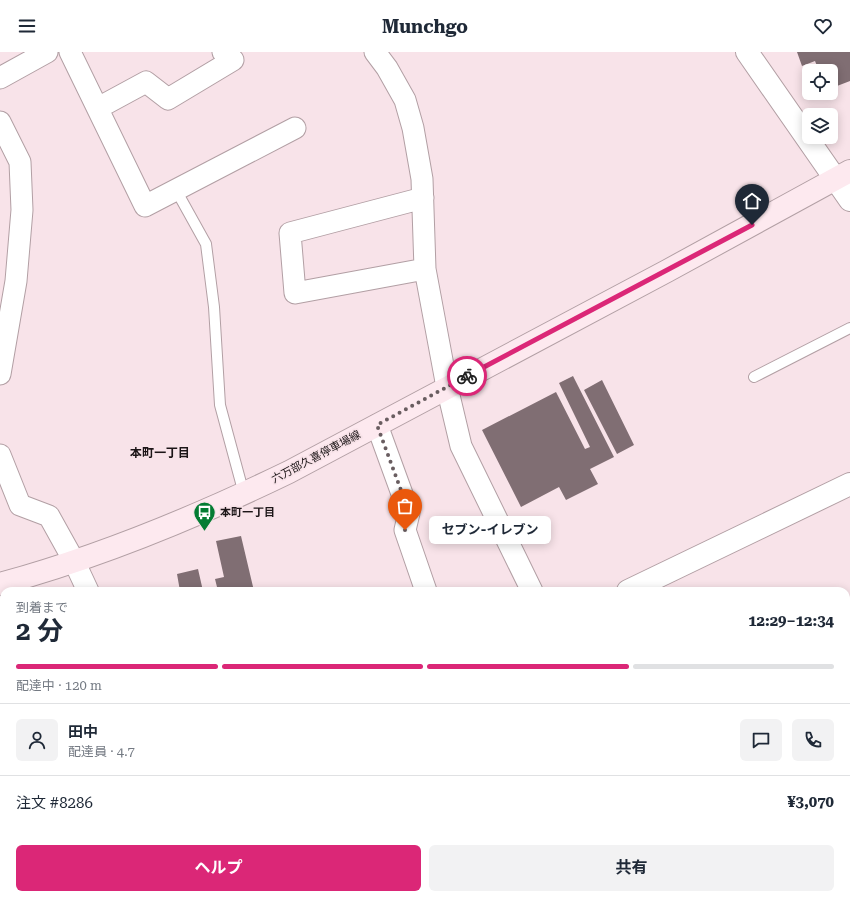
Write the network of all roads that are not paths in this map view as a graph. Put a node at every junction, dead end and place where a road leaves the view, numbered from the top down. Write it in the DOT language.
graph roads {
  1 [pos="46,52"];
  2 [pos="70,52"];
  3 [pos="223,52"];
  4 [pos="375,52"];
  5 [pos="747,52"];
  6 [pos="0,78"];
  7 [pos="98,108"];
  8 [pos="0,122"];
  9 [pos="295,128"];
  10 [pos="843,175"];
  11 [pos="176,190"];
  12 [pos="423,198"];
  13 [pos="850,200"];
  14 [pos="425,269"];
  15 [pos="850,328"];
  16 [pos="0,374"];
  17 [pos="754,377"];
  18 [pos="447,387"];
  19 [pos="377,425"];
  20 [pos="0,455"];
  21 [pos="850,484"];
  22 [pos="244,494"];
  23 [pos="74,561"];
  24 [pos="0,584"];
  25 [pos="86,587"];
  26 [pos="425,587"];
  27 [pos="530,587"];
  28 [pos="636,587"];
  1 -- 6 [label="street"];
  2 -- 7 [label="street"];
  3 -- 7 [label="street"];
  4 -- 12 [label="street"];
  5 -- 10 [label="street"];
  7 -- 11 [label="street"];
  8 -- 16 [label="street"];
  9 -- 11 [label="street"];
  10 -- 13 [label="street"];
  10 -- 18 [label="main road, 六万部久喜停車場線"];
  11 -- 22 [label="lane"];
  12 -- 14 [label="street"];
  12 -- 14 [label="street"];
  14 -- 18 [label="street"];
  15 -- 17 [label="lane"];
  18 -- 19 [label="main road, 六万部久喜停車場線"];
  18 -- 27 [label="street"];
  19 -- 22 [label="main road, 六万部久喜停車場線"];
  19 -- 26 [label="street"];
  20 -- 23 [label="street"];
  21 -- 28 [label="street"];
  22 -- 23 [label="main road, 六万部久喜停車場線"];
  23 -- 24 [label="main road, 六万部久喜停車場線"];
  23 -- 25 [label="street"];
}
